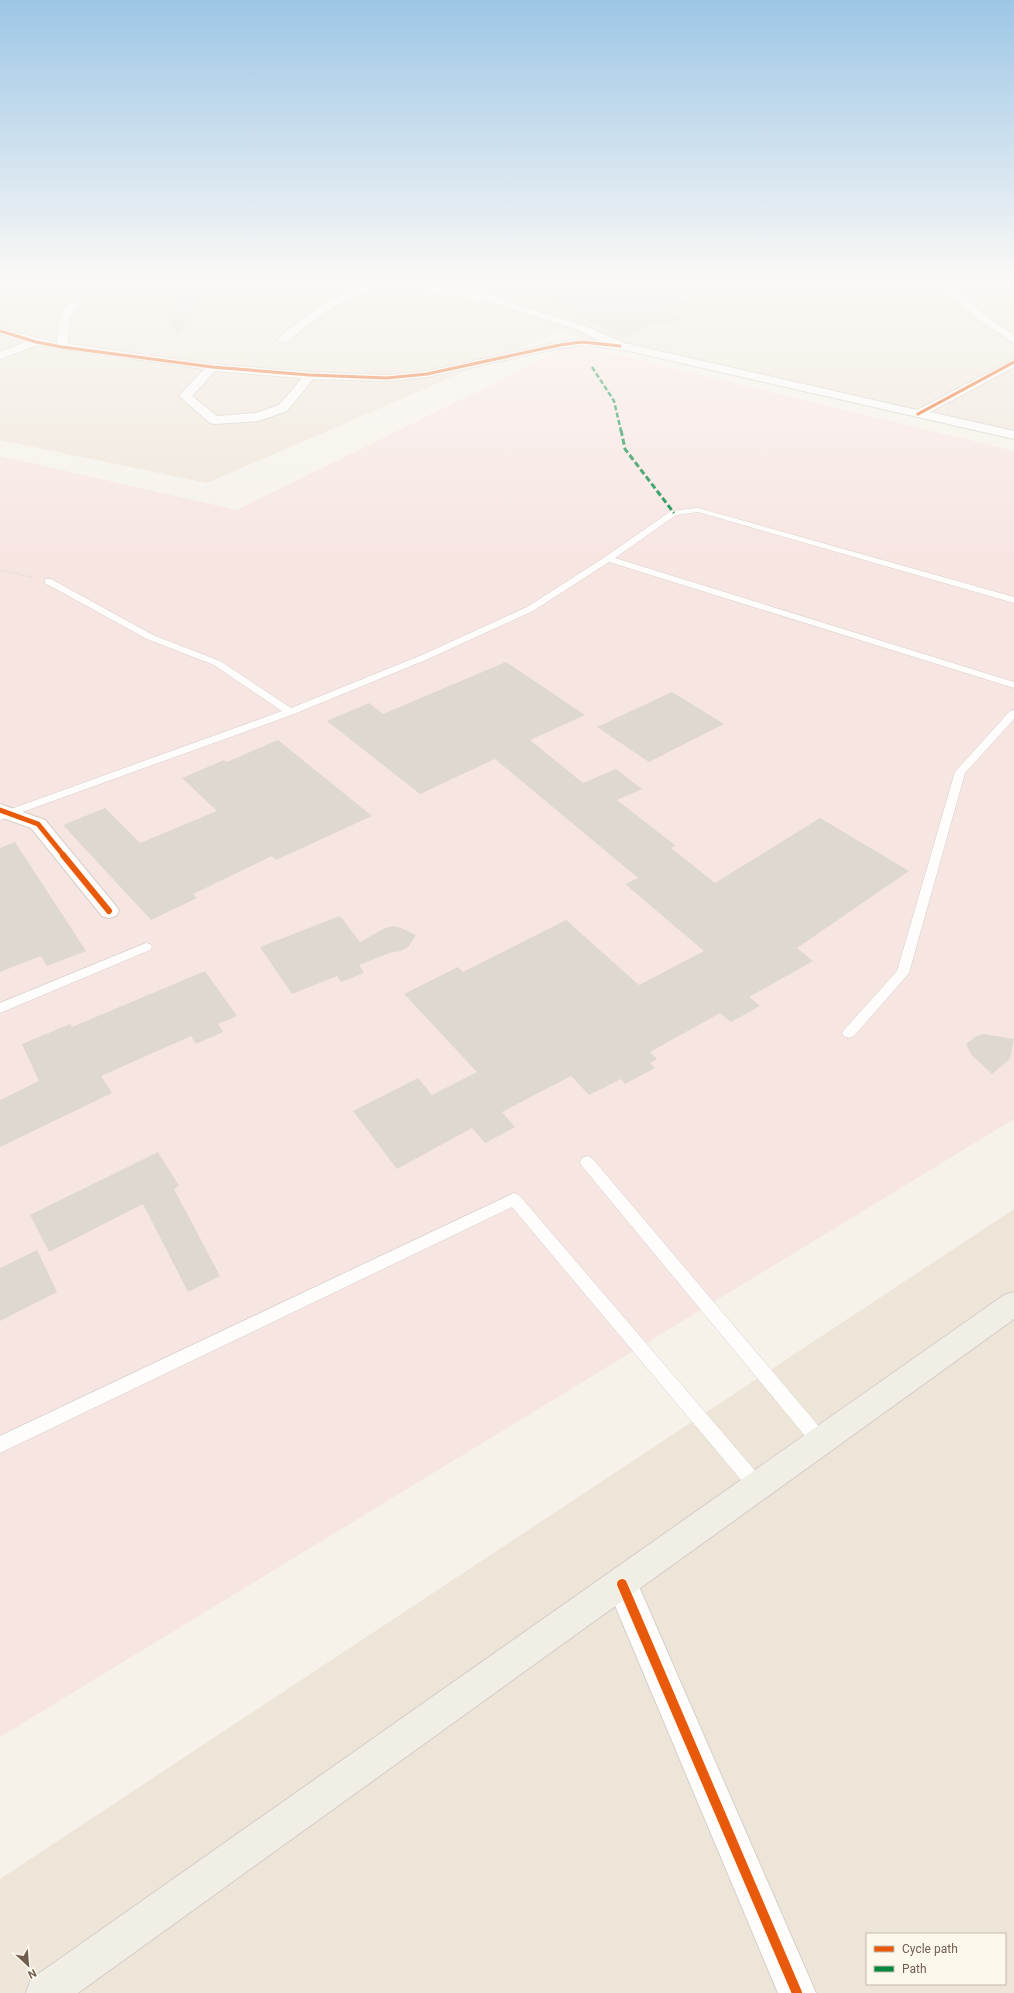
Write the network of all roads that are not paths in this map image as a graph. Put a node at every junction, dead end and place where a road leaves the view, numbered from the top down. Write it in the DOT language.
graph roads {
  1 [pos="205,374"];
  2 [pos="298,374"];
  3 [pos="427,374"];
  4 [pos="743,374"];
  5 [pos="992,374"];
  6 [pos="310,375"];
  7 [pos="918,414"];
  8 [pos="1014,435"];
  9 [pos="608,559"];
  10 [pos="48,581"];
  11 [pos="1014,600"];
  12 [pos="1014,685"];
  13 [pos="290,712"];
  14 [pos="1014,713"];
  15 [pos="3,814"];
  16 [pos="109,911"];
  17 [pos="146,947"];
  18 [pos="0,1008"];
  19 [pos="849,1033"];
  20 [pos="587,1162"];
  21 [pos="1014,1304"];
  22 [pos="821,1442"];
  23 [pos="0,1445"];
  24 [pos="758,1487"];
  25 [pos="622,1584"];
  26 [pos="45,1993"];
  27 [pos="797,1993"];
  1 -- 6 [label="street"];
  2 -- 6 [label="street"];
  3 -- 6 [label="street"];
  4 -- 7 [label="street"];
  5 -- 7 [label="street"];
  7 -- 8 [label="street"];
  9 -- 11 [label="lane"];
  9 -- 12 [label="lane"];
  9 -- 13 [label="lane"];
  10 -- 13 [label="lane"];
  13 -- 15 [label="lane"];
  14 -- 19 [label="lane"];
  15 -- 16 [label="street"];
  17 -- 18 [label="lane"];
  20 -- 22 [label="lane"];
  21 -- 22 [label="main road"];
  22 -- 24 [label="main road"];
  23 -- 24 [label="lane"];
  24 -- 25 [label="main road"];
  25 -- 26 [label="main road"];
  25 -- 27 [label="street"];
}
